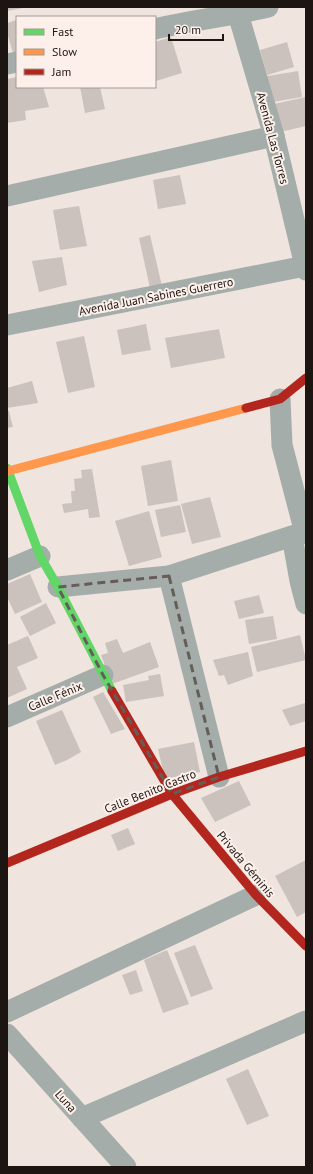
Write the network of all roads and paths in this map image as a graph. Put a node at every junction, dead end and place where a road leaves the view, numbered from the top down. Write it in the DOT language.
graph roads {
  1 [pos="268,7"];
  2 [pos="237,11"];
  3 [pos="156,29"];
  4 [pos="274,136"];
  5 [pos="7,196"];
  6 [pos="300,220"];
  7 [pos="306,268"];
  8 [pos="7,325"];
  9 [pos="306,378"];
  10 [pos="280,399"];
  11 [pos="8,470"];
  12 [pos="301,534"];
  13 [pos="40,556"];
  14 [pos="7,570"];
  15 [pos="169,576"];
  16 [pos="58,587"];
  17 [pos="306,604"];
  18 [pos="103,675"];
  19 [pos="7,717"];
  20 [pos="306,751"];
  21 [pos="219,778"];
  22 [pos="172,794"];
  23 [pos="7,863"];
  24 [pos="256,895"];
  25 [pos="306,946"];
  26 [pos="7,1012"];
  27 [pos="306,1022"];
  28 [pos="7,1034"];
  29 [pos="82,1118"];
  30 [pos="126,1167"];
  1 -- 2 [label="street"];
  2 -- 3 [label="street"];
  2 -- 4 [label="street, Avenida Las Torres"];
  4 -- 5 [label="street"];
  4 -- 6 [label="street, Avenida Las Torres"];
  6 -- 7 [label="street, Avenida Las Torres"];
  7 -- 8 [label="street, Avenida Juan Sabines Guerrero"];
  9 -- 10 [label="street"];
  10 -- 11 [label="street"];
  10 -- 12 [label="street"];
  11 -- 13 [label="street, Privada Géminis"];
  12 -- 15 [label="street"];
  12 -- 17 [label="street"];
  13 -- 14 [label="street"];
  13 -- 16 [label="street, Privada Géminis"];
  15 -- 16 [label="street"];
  15 -- 21 [label="street"];
  16 -- 18 [label="street, Privada Géminis"];
  18 -- 19 [label="street, Calle Fénix"];
  18 -- 22 [label="street, Privada Géminis"];
  20 -- 21 [label="street, Calle Benito Castro"];
  21 -- 22 [label="street, Calle Benito Castro"];
  22 -- 23 [label="street, Calle Benito Castro"];
  22 -- 24 [label="street, Privada Géminis"];
  24 -- 25 [label="street, Privada Géminis"];
  24 -- 26 [label="street"];
  27 -- 29 [label="street"];
  28 -- 29 [label="street, Luna"];
  29 -- 30 [label="street, Luna"];
}
